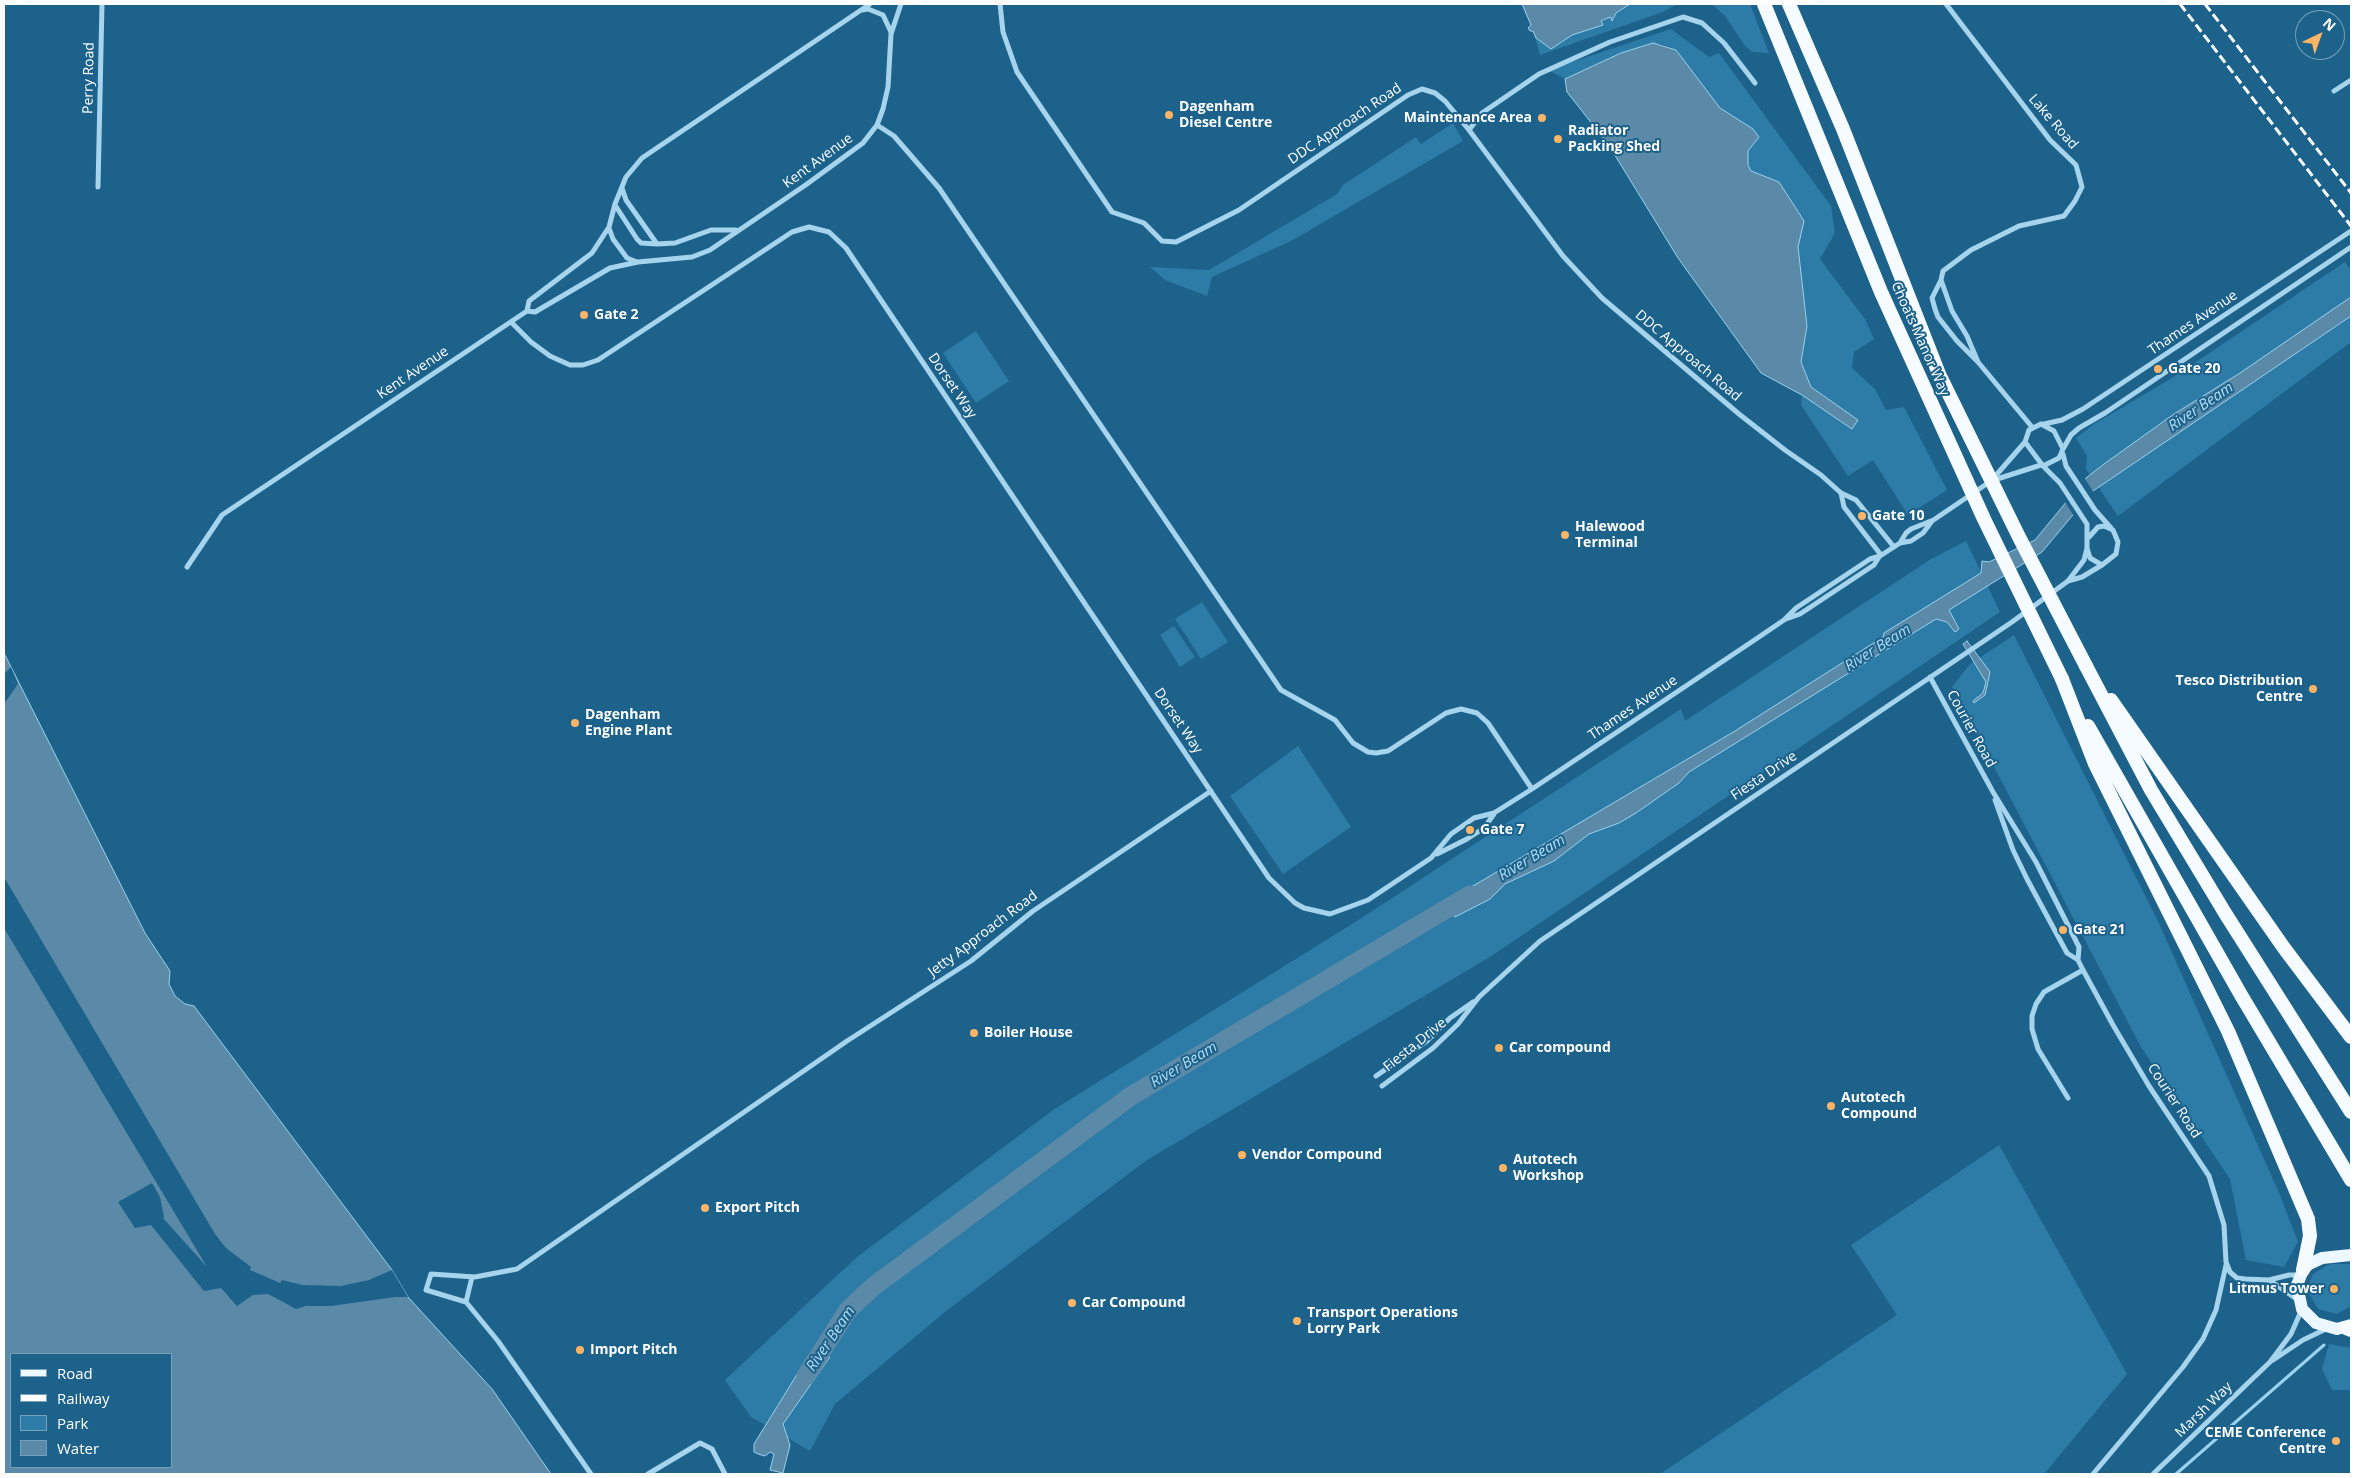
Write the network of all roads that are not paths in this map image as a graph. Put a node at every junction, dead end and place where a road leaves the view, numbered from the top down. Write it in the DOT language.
graph roads {
  1 [pos="102,4"];
  2 [pos="870,4"];
  3 [pos="901,4"];
  4 [pos="1000,4"];
  5 [pos="1764,4"];
  6 [pos="1789,4"];
  7 [pos="1946,4"];
  8 [pos="855,13"];
  9 [pos="891,34"];
  10 [pos="2351,80"];
  11 [pos="1754,83"];
  12 [pos="2334,90"];
  13 [pos="876,125"];
  14 [pos="1468,130"];
  15 [pos="98,187"];
  16 [pos="622,187"];
  17 [pos="615,204"];
  18 [pos="609,227"];
  19 [pos="739,230"];
  20 [pos="2351,231"];
  21 [pos="657,244"];
  22 [pos="2351,247"];
  23 [pos="638,262"];
  24 [pos="1941,280"];
  25 [pos="527,311"];
  26 [pos="511,322"];
  27 [pos="1977,361"];
  28 [pos="2044,424"];
  29 [pos="2032,427"];
  30 [pos="2025,442"];
  31 [pos="2063,451"];
  32 [pos="2042,465"];
  33 [pos="1991,481"];
  34 [pos="1840,493"];
  35 [pos="1932,521"];
  36 [pos="2113,530"];
  37 [pos="2089,537"];
  38 [pos="1900,543"];
  39 [pos="1894,547"];
  40 [pos="2087,548"];
  41 [pos="1880,556"];
  42 [pos="2102,565"];
  43 [pos="187,567"];
  44 [pos="2068,581"];
  45 [pos="2086,666"];
  46 [pos="1930,677"];
  47 [pos="2062,679"];
  48 [pos="1532,789"];
  49 [pos="1211,791"];
  50 [pos="1993,792"];
  51 [pos="1494,813"];
  52 [pos="1436,854"];
  53 [pos="1261,866"];
  54 [pos="2078,960"];
  55 [pos="2083,970"];
  56 [pos="1479,998"];
  57 [pos="2351,1037"];
  58 [pos="1376,1076"];
  59 [pos="1382,1086"];
  60 [pos="2068,1098"];
  61 [pos="2351,1112"];
  62 [pos="2351,1180"];
  63 [pos="2351,1255"];
  64 [pos="2226,1262"];
  65 [pos="2301,1273"];
  66 [pos="472,1277"];
  67 [pos="2269,1280"];
  68 [pos="466,1302"];
  69 [pos="2301,1305"];
  70 [pos="2329,1328"];
  71 [pos="2350,1328"];
  72 [pos="2270,1362"];
  73 [pos="591,1474"];
  74 [pos="648,1474"];
  75 [pos="726,1474"];
  76 [pos="2093,1474"];
  77 [pos="2153,1474"];
  1 -- 15 [label="street, Perry Road"];
  2 -- 8 [label="street"];
  3 -- 9 [label="street, Kent Avenue"];
  4 -- 14 [label="street, DDC Approach Road"];
  5 -- 47 [label="highway, Choats Manor Way, bridge"];
  6 -- 45 [label="highway, Choats Manor Way, bridge"];
  7 -- 24 [label="street, Lake Road"];
  8 -- 9 [label="street"];
  8 -- 16 [label="street"];
  9 -- 13 [label="street, Kent Avenue"];
  10 -- 12 [label="street"];
  11 -- 14 [label="street"];
  13 -- 19 [label="street, Kent Avenue"];
  13 -- 48 [label="street"];
  14 -- 34 [label="street, DDC Approach Road"];
  16 -- 17 [label="street"];
  16 -- 21 [label="street"];
  17 -- 18 [label="street"];
  17 -- 21 [label="street"];
  18 -- 23 [label="street"];
  18 -- 25 [label="street"];
  19 -- 21 [label="street"];
  19 -- 23 [label="street, Kent Avenue"];
  20 -- 28 [label="street, Thames Avenue"];
  22 -- 31 [label="street, Thames Avenue"];
  23 -- 25 [label="street, Kent Avenue"];
  24 -- 27 [label="street"];
  24 -- 27 [label="street, Lake Road"];
  25 -- 26 [label="street, Kent Avenue"];
  26 -- 43 [label="street, Kent Avenue"];
  26 -- 49 [label="street, Dorset Way"];
  27 -- 29 [label="street"];
  28 -- 29 [label="street"];
  28 -- 31 [label="street"];
  29 -- 30 [label="street"];
  30 -- 32 [label="street"];
  30 -- 33 [label="street, Thames Avenue"];
  31 -- 32 [label="street"];
  31 -- 36 [label="street"];
  32 -- 33 [label="street, Thames Avenue"];
  32 -- 37 [label="street"];
  33 -- 35 [label="street, Thames Avenue"];
  34 -- 39 [label="street"];
  34 -- 41 [label="street"];
  35 -- 38 [label="street, Thames Avenue"];
  35 -- 38 [label="street, Thames Avenue"];
  36 -- 37 [label="street"];
  36 -- 42 [label="street"];
  37 -- 40 [label="street"];
  38 -- 39 [label="street, Thames Avenue"];
  39 -- 41 [label="street, Thames Avenue"];
  40 -- 42 [label="street"];
  40 -- 44 [label="street, Fiesta Drive"];
  41 -- 48 [label="street, Thames Avenue"];
  42 -- 44 [label="street, Fiesta Drive"];
  44 -- 46 [label="street, Fiesta Drive"];
  45 -- 57 [label="highway"];
  45 -- 61 [label="highway"];
  46 -- 50 [label="street, Courier Road"];
  46 -- 56 [label="street, Fiesta Drive"];
  47 -- 62 [label="highway"];
  47 -- 65 [label="highway"];
  48 -- 51 [label="street, Thames Avenue"];
  49 -- 53 [label="street, Dorset Way"];
  49 -- 66 [label="street, Jetty Approach Road"];
  50 -- 54 [label="street, Courier Road"];
  50 -- 54 [label="street, Courier Road"];
  51 -- 52 [label="street, Thames Avenue"];
  51 -- 52 [label="street, Thames Avenue"];
  52 -- 53 [label="street, Thames Avenue"];
  54 -- 55 [label="street, Courier Road"];
  55 -- 60 [label="street"];
  55 -- 64 [label="street, Courier Road"];
  56 -- 58 [label="street, Fiesta Drive"];
  56 -- 59 [label="street, Fiesta Drive"];
  63 -- 65 [label="main road"];
  64 -- 67 [label="street"];
  64 -- 76 [label="street, Courier Road"];
  65 -- 67 [label="street"];
  65 -- 69 [label="main road"];
  66 -- 68 [label="street"];
  66 -- 68 [label="street, Jetty Approach Road"];
  67 -- 69 [label="street"];
  68 -- 73 [label="street"];
  69 -- 70 [label="main road"];
  69 -- 72 [label="street, Marsh Way"];
  70 -- 71 [label="main road"];
  70 -- 72 [label="street, Marsh Way"];
  72 -- 77 [label="street, Marsh Way"];
  74 -- 75 [label="street"];
}
